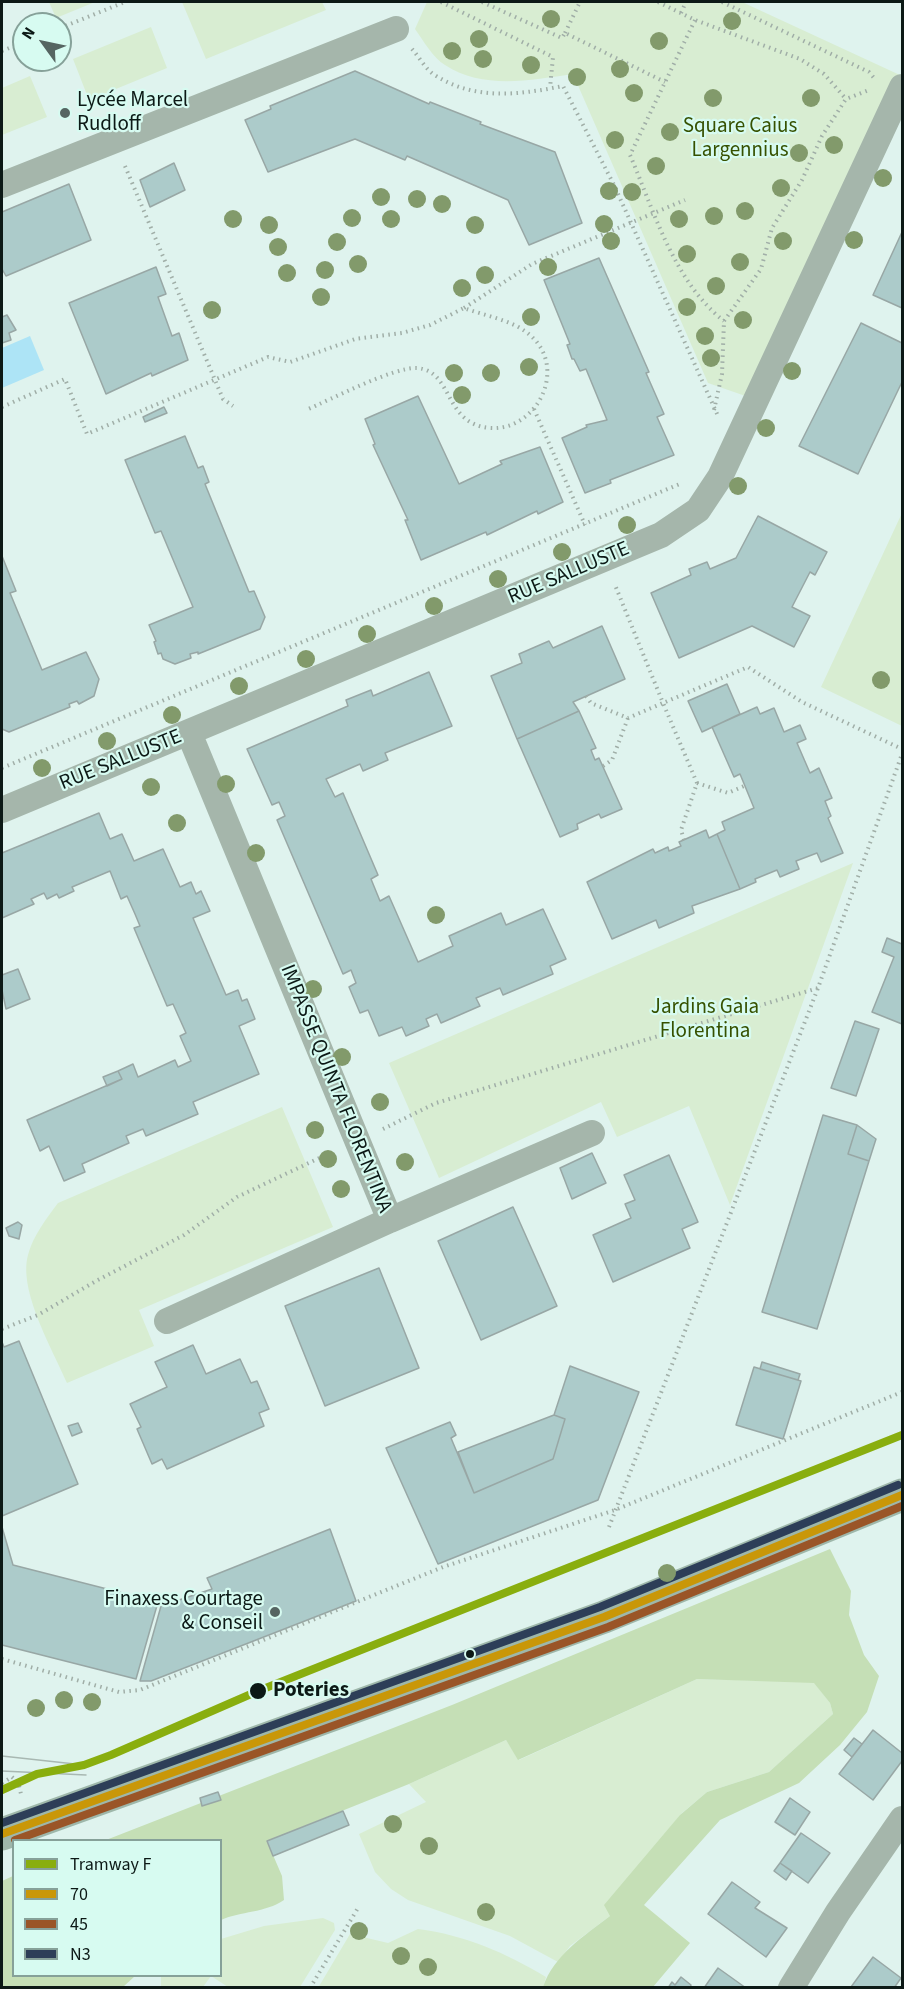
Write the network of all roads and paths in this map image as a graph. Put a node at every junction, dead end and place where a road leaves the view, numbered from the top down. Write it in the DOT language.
graph roads {
  1 [pos="125,2"];
  2 [pos="441,2"];
  3 [pos="482,2"];
  4 [pos="580,2"];
  5 [pos="658,2"];
  6 [pos="686,2"];
  7 [pos="722,2"];
  8 [pos="681,13"];
  9 [pos="695,20"];
  10 [pos="72,23"];
  11 [pos="396,29"];
  12 [pos="565,33"];
  13 [pos="665,82"];
  14 [pos="550,88"];
  15 [pos="893,91"];
  16 [pos="846,99"];
  17 [pos="114,141"];
  18 [pos="2,185"];
  19 [pos="685,200"];
  20 [pos="654,213"];
  21 [pos="630,222"];
  22 [pos="464,309"];
  23 [pos="724,321"];
  24 [pos="215,381"];
  25 [pos="233,406"];
  26 [pos="2,407"];
  27 [pos="534,409"];
  28 [pos="306,410"];
  29 [pos="714,411"];
  30 [pos="738,440"];
  31 [pos="692,479"];
  32 [pos="585,525"];
  33 [pos="605,560"];
  34 [pos="586,696"];
  35 [pos="663,702"];
  36 [pos="628,718"];
  37 [pos="189,733"];
  38 [pos="903,749"];
  39 [pos="903,754"];
  40 [pos="603,766"];
  41 [pos="2,768"];
  42 [pos="697,783"];
  43 [pos="744,786"];
  44 [pos="2,810"];
  45 [pos="684,840"];
  46 [pos="818,988"];
  47 [pos="592,1133"];
  48 [pos="358,1142"];
  49 [pos="390,1220"];
  50 [pos="167,1321"];
  51 [pos="2,1329"];
  52 [pos="903,1392"];
  53 [pos="903,1495"];
  54 [pos="615,1510"];
  55 [pos="609,1527"];
  56 [pos="2,1659"];
  57 [pos="12,1777"];
  58 [pos="2,1780"];
  59 [pos="903,1819"];
  60 [pos="2,1834"];
  61 [pos="358,1908"];
  62 [pos="310,1988"];
  63 [pos="791,1988"];
  1 -- 10 [label="path"];
  2 -- 14 [label="path"];
  3 -- 12 [label="path"];
  4 -- 12 [label="path"];
  5 -- 8 [label="path"];
  6 -- 8 [label="path"];
  7 -- 15 [label="path"];
  8 -- 9 [label="path"];
  9 -- 13 [label="path"];
  9 -- 16 [label="path"];
  11 -- 14 [label="path"];
  11 -- 17 [label="street"];
  12 -- 13 [label="path"];
  13 -- 20 [label="path"];
  14 -- 21 [label="path"];
  15 -- 16 [label="path"];
  15 -- 30 [label="street, RUE SALLUSTE"];
  16 -- 23 [label="path"];
  17 -- 18 [label="street"];
  17 -- 24 [label="path"];
  19 -- 20 [label="path"];
  20 -- 21 [label="path"];
  20 -- 23 [label="path"];
  21 -- 22 [label="path"];
  21 -- 29 [label="path"];
  22 -- 24 [label="path"];
  22 -- 27 [label="path"];
  23 -- 29 [label="path"];
  24 -- 25 [label="path"];
  24 -- 26 [label="path"];
  27 -- 28 [label="path"];
  27 -- 32 [label="path"];
  29 -- 30 [label="path"];
  30 -- 33 [label="street, RUE SALLUSTE"];
  31 -- 32 [label="path"];
  32 -- 41 [label="path"];
  33 -- 35 [label="path"];
  33 -- 37 [label="street, RUE SALLUSTE"];
  34 -- 36 [label="path"];
  35 -- 36 [label="path"];
  35 -- 38 [label="path"];
  35 -- 42 [label="path"];
  36 -- 40 [label="path"];
  37 -- 44 [label="street, RUE SALLUSTE"];
  37 -- 48 [label="street, IMPASSE QUINTA FLORENTINA"];
  39 -- 46 [label="path"];
  42 -- 43 [label="path"];
  42 -- 45 [label="path"];
  46 -- 48 [label="path"];
  46 -- 54 [label="path"];
  47 -- 49 [label="street"];
  48 -- 49 [label="street, IMPASSE QUINTA FLORENTINA"];
  48 -- 51 [label="path"];
  49 -- 50 [label="street, IMPASSE QUINTA FLORENTINA"];
  52 -- 54 [label="path"];
  53 -- 60 [label="main road"];
  54 -- 55 [label="path"];
  54 -- 56 [label="path"];
  57 -- 58 [label="path"];
  59 -- 63 [label="street"];
  61 -- 62 [label="path"];
}
